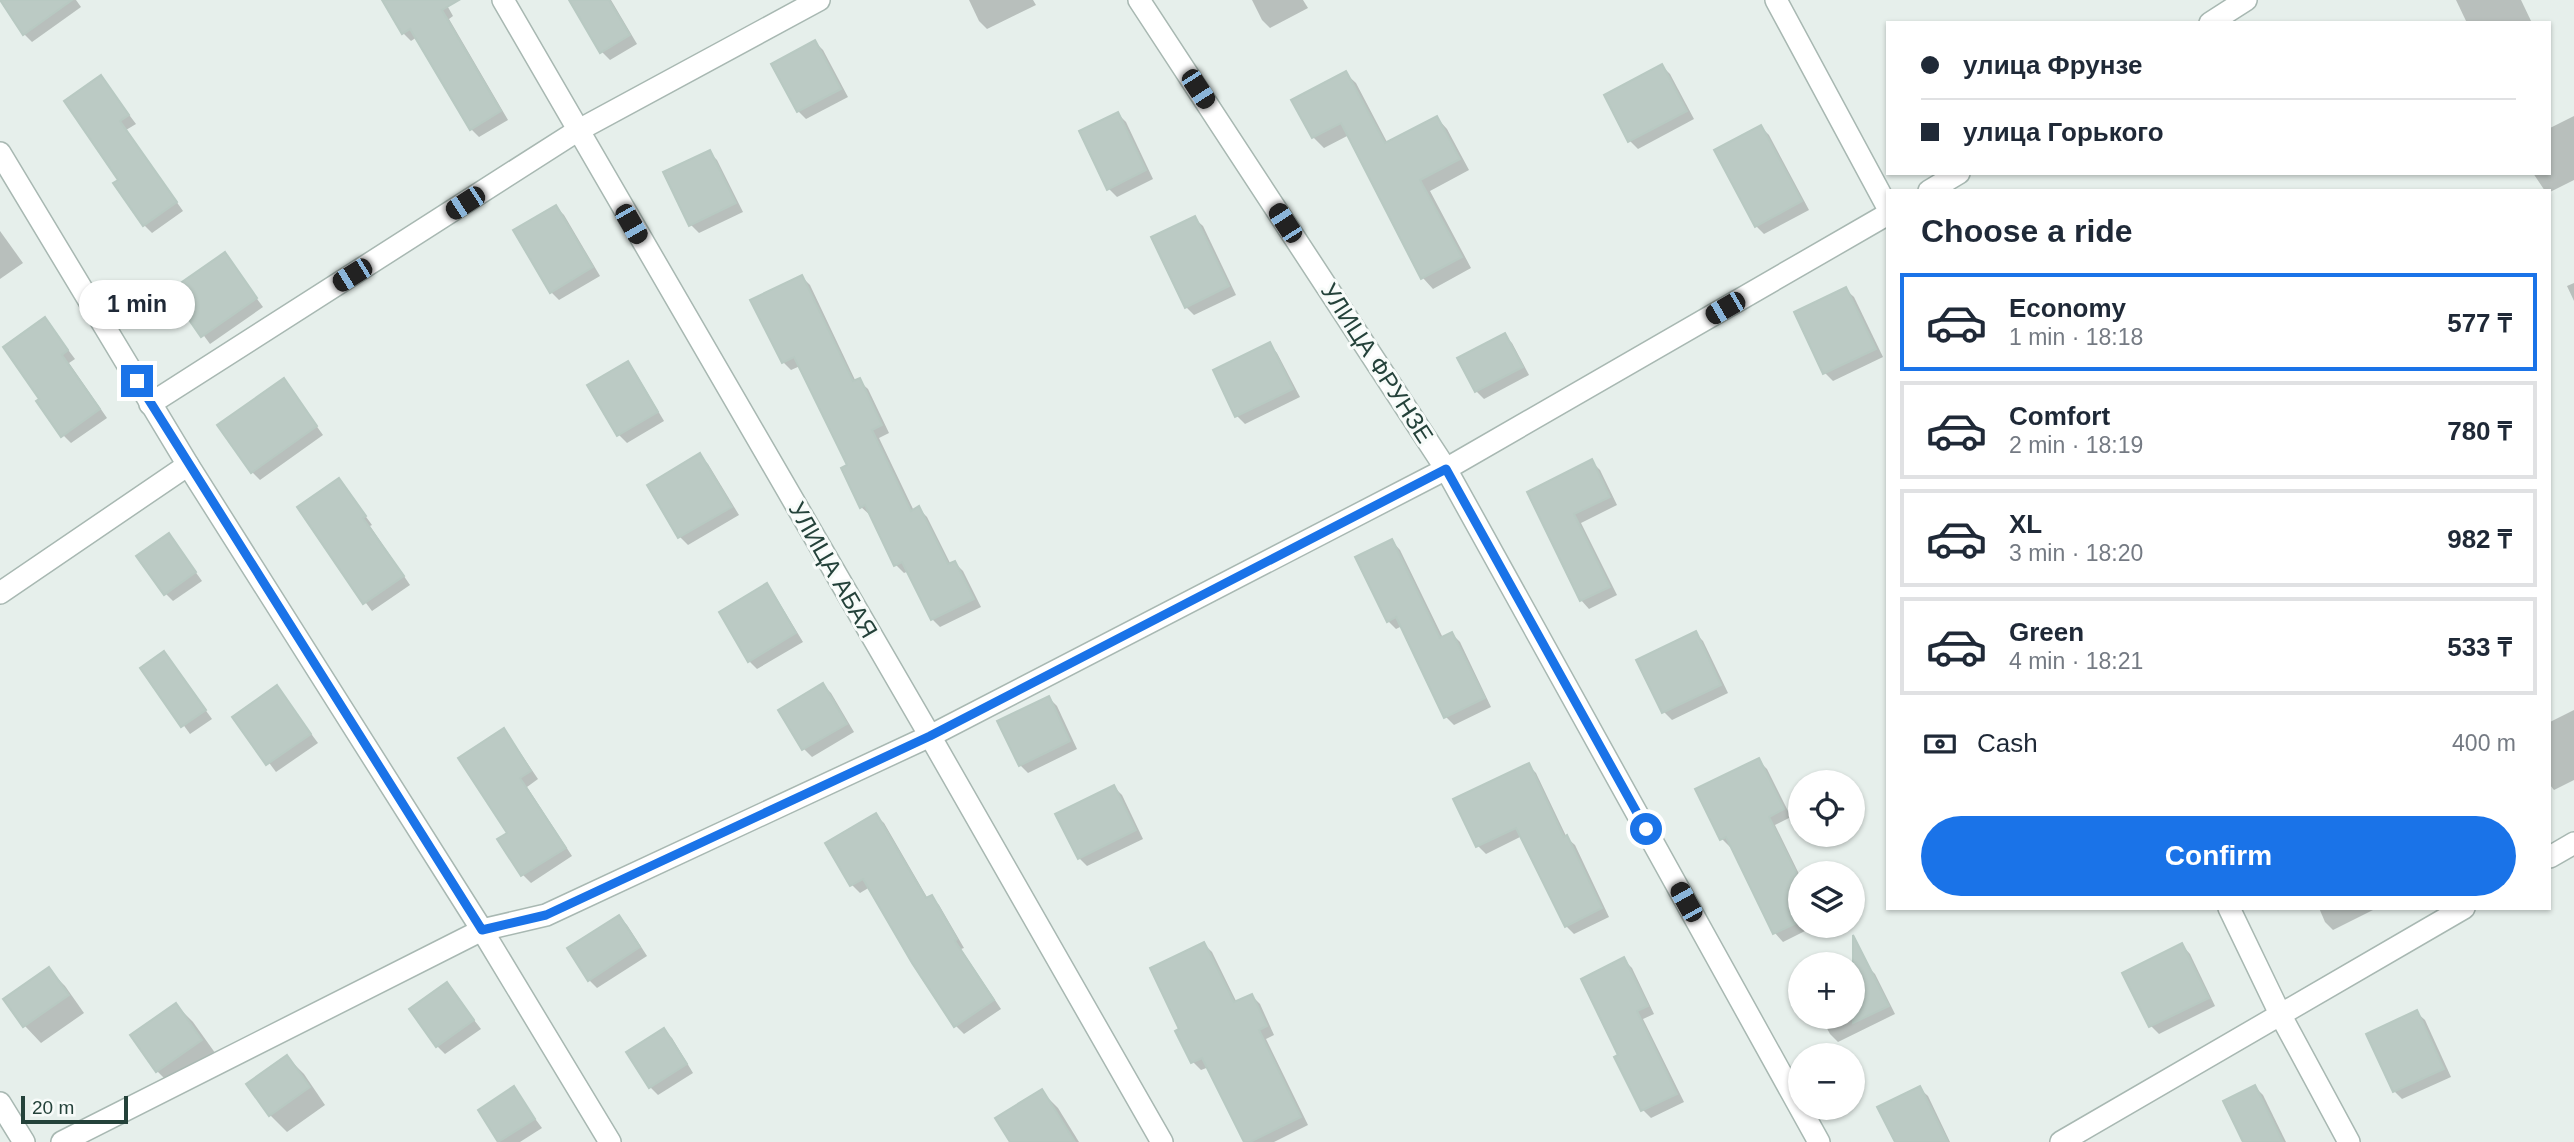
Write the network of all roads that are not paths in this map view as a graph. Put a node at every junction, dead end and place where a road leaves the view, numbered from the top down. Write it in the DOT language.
graph roads {
  1 [pos="503,0"];
  2 [pos="819,0"];
  3 [pos="1139,0"];
  4 [pos="1776,0"];
  5 [pos="2246,0"];
  6 [pos="2213,21"];
  7 [pos="577,131"];
  8 [pos="0,153"];
  9 [pos="1956,175"];
  10 [pos="1932,189"];
  11 [pos="1886,204"];
  12 [pos="1886,216"];
  13 [pos="150,404"];
  14 [pos="188,465"];
  15 [pos="1446,469"];
  16 [pos="0,593"];
  17 [pos="930,736"];
  18 [pos="2574,843"];
  19 [pos="2551,857"];
  20 [pos="2230,910"];
  21 [pos="2461,910"];
  22 [pos="482,930"];
  23 [pos="2281,1016"];
  24 [pos="0,1103"];
  25 [pos="24,1142"];
  26 [pos="62,1142"];
  27 [pos="610,1142"];
  28 [pos="1162,1142"];
  29 [pos="1819,1142"];
  30 [pos="2061,1142"];
  31 [pos="2349,1142"];
  1 -- 7 [label="street, УЛИЦА АБАЯ"];
  2 -- 7 [label="street"];
  3 -- 15 [label="street, УЛИЦА ФРУНЗЕ"];
  4 -- 11 [label="street"];
  5 -- 6 [label="street"];
  7 -- 13 [label="street"];
  7 -- 17 [label="street, УЛИЦА АБАЯ"];
  8 -- 13 [label="street"];
  9 -- 10 [label="street"];
  12 -- 15 [label="street"];
  13 -- 14 [label="street"];
  14 -- 16 [label="street"];
  14 -- 22 [label="street"];
  15 -- 17 [label="street"];
  15 -- 29 [label="street, УЛИЦА ФРУНЗЕ"];
  17 -- 22 [label="street"];
  17 -- 28 [label="street, УЛИЦА АБАЯ"];
  18 -- 19 [label="street"];
  20 -- 23 [label="street"];
  21 -- 23 [label="street"];
  22 -- 26 [label="street"];
  22 -- 27 [label="street"];
  23 -- 30 [label="street"];
  23 -- 31 [label="street"];
  24 -- 25 [label="street"];
}
